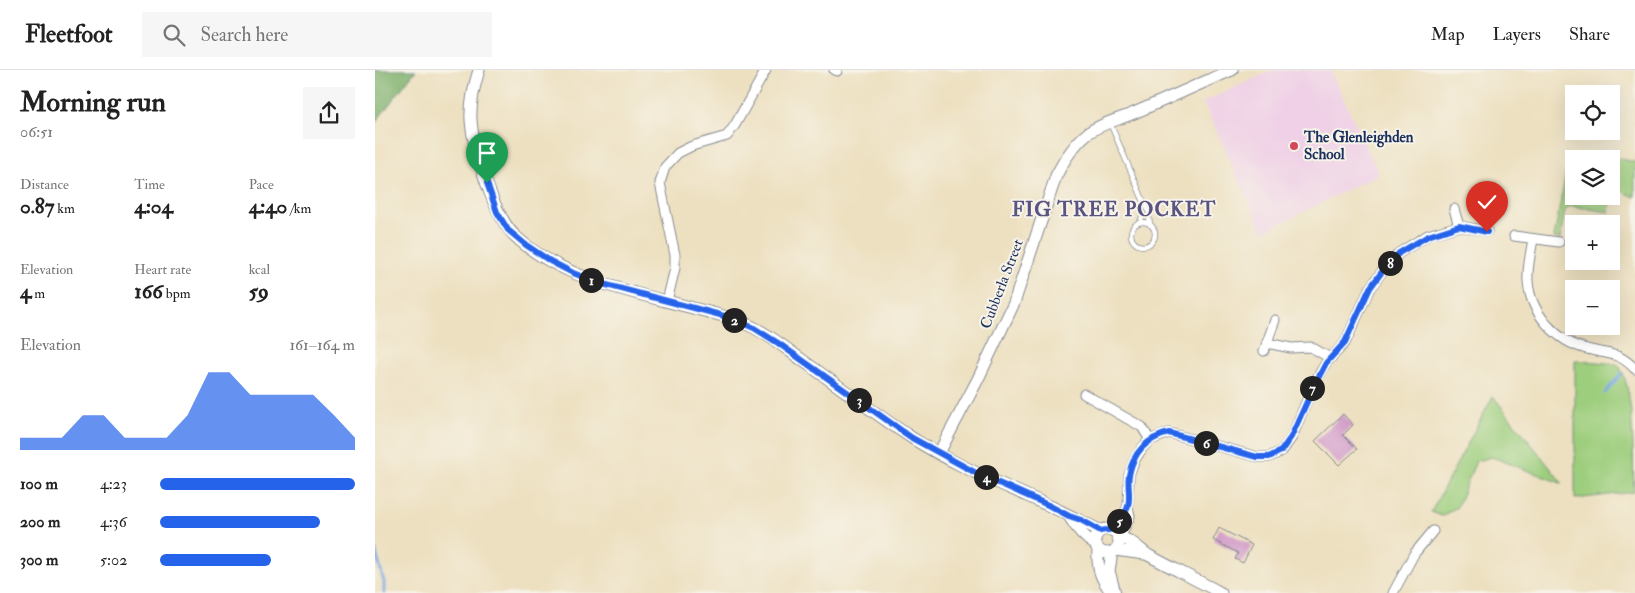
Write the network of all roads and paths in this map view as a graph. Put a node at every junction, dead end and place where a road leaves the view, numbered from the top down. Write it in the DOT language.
graph roads {
  1 [pos="479,70"];
  2 [pos="766,70"];
  3 [pos="1232,70"];
  4 [pos="1109,122"];
  5 [pos="1145,202"];
  6 [pos="1454,209"];
  7 [pos="1141,222"];
  8 [pos="1150,225"];
  9 [pos="1459,226"];
  10 [pos="1487,232"];
  11 [pos="1514,236"];
  12 [pos="1533,239"];
  13 [pos="1559,242"];
  14 [pos="667,301"];
  15 [pos="1275,320"];
  16 [pos="1330,358"];
  17 [pos="1635,369"];
  18 [pos="1084,394"];
  19 [pos="1150,440"];
  20 [pos="939,453"];
  21 [pos="1069,516"];
  22 [pos="1433,531"];
  23 [pos="1112,539"];
  24 [pos="1097,546"];
  25 [pos="1114,593"];
  26 [pos="1221,593"];
  27 [pos="1393,593"];
  1 -- 14 [label="street"];
  2 -- 14 [label="street"];
  3 -- 4 [label="street, Cubberla Street"];
  4 -- 5 [label="lane"];
  4 -- 20 [label="street, Cubberla Street"];
  5 -- 7 [label="lane"];
  5 -- 8 [label="lane"];
  6 -- 9 [label="street"];
  7 -- 8 [label="lane"];
  7 -- 8 [label="lane"];
  9 -- 10 [label="street"];
  9 -- 16 [label="street"];
  11 -- 12 [label="street"];
  12 -- 13 [label="street"];
  12 -- 17 [label="street"];
  14 -- 20 [label="street"];
  15 -- 16 [label="street"];
  16 -- 19 [label="street"];
  18 -- 19 [label="street"];
  19 -- 23 [label="street"];
  20 -- 21 [label="street"];
  21 -- 23 [label="street"];
  21 -- 24 [label="street"];
  22 -- 27 [label="street"];
  23 -- 24 [label="street"];
  23 -- 24 [label="street"];
  23 -- 25 [label="street"];
  23 -- 26 [label="street"];
  24 -- 25 [label="street"];
}
